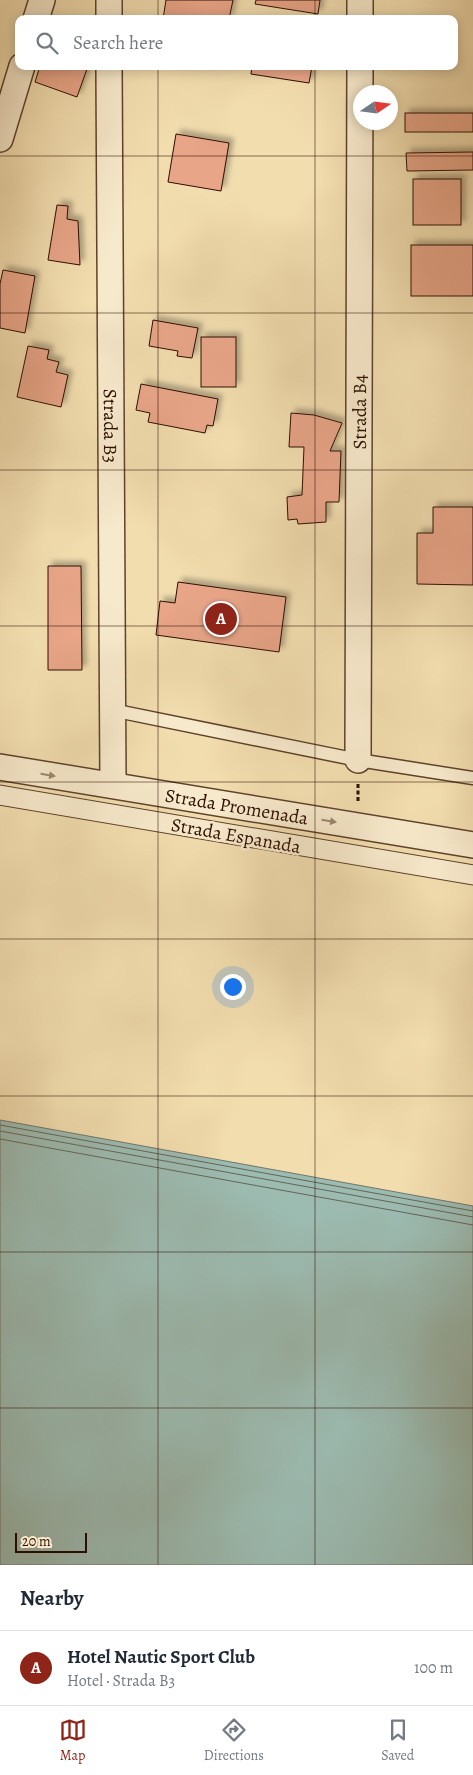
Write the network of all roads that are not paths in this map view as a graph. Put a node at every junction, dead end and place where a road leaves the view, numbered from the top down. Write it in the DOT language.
graph roads {
  1 [pos="42,0"];
  2 [pos="109,0"];
  3 [pos="360,0"];
  4 [pos="37,15"];
  5 [pos="109,15"];
  6 [pos="360,15"];
  7 [pos="21,70"];
  8 [pos="109,70"];
  9 [pos="360,70"];
  10 [pos="0,139"];
  11 [pos="112,710"];
  12 [pos="358,760"];
  13 [pos="0,767"];
  14 [pos="473,778"];
  15 [pos="112,785"];
  16 [pos="0,795"];
  17 [pos="473,845"];
  18 [pos="473,875"];
  1 -- 4 [label="street"];
  2 -- 5 [label="street"];
  3 -- 6 [label="street"];
  7 -- 10 [label="street"];
  8 -- 11 [label="street, Strada B3"];
  9 -- 12 [label="street, Strada B4"];
  11 -- 12 [label="lane"];
  11 -- 15 [label="street, Strada B3"];
  12 -- 14 [label="lane"];
  13 -- 15 [label="street, Strada Promenada, one-way"];
  15 -- 17 [label="street, Strada Promenada, one-way"];
  16 -- 18 [label="street, Strada Espanada"];
}
